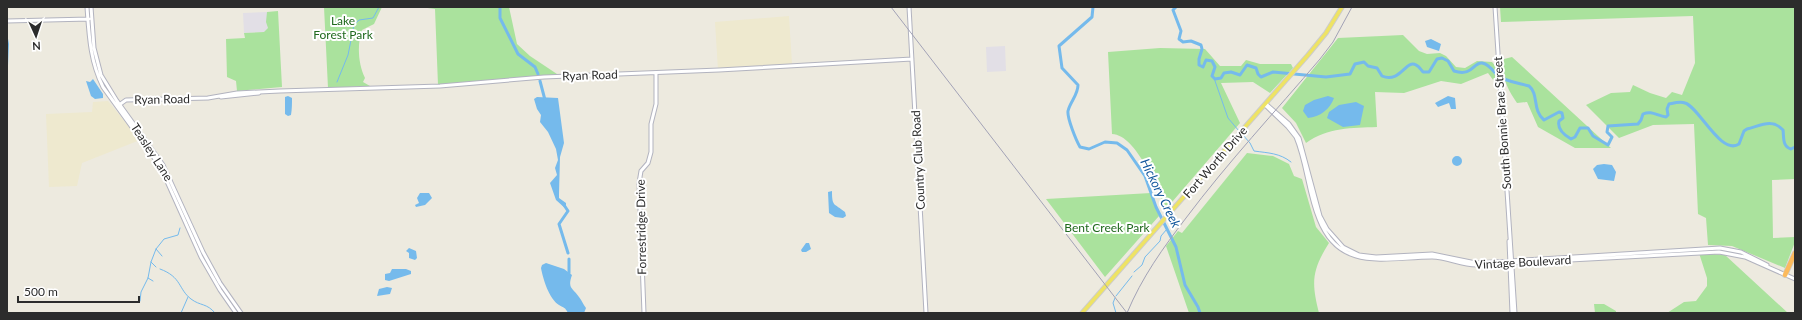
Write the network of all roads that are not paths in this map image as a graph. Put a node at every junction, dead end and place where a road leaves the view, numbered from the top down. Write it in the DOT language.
graph roads {
  1 [pos="87,7"];
  2 [pos="91,7"];
  3 [pos="909,7"];
  4 [pos="1342,7"];
  5 [pos="1495,7"];
  6 [pos="90,19"];
  7 [pos="7,21"];
  8 [pos="912,58"];
  9 [pos="656,73"];
  10 [pos="118,105"];
  11 [pos="1266,105"];
  12 [pos="1795,253"];
  13 [pos="1510,262"];
  14 [pos="1785,275"];
  15 [pos="1795,279"];
  16 [pos="236,313"];
  17 [pos="241,313"];
  18 [pos="644,313"];
  19 [pos="926,313"];
  20 [pos="1082,313"];
  21 [pos="1513,313"];
  1 -- 6 [label="main road, Teasley Lane"];
  2 -- 6 [label="main road, Teasley Lane"];
  3 -- 8 [label="main road, Country Club Road"];
  4 -- 11 [label="main road, Fort Worth Drive"];
  5 -- 13 [label="main road, South Bonnie Brae Street"];
  6 -- 7 [label="main road"];
  6 -- 10 [label="main road, Teasley Lane"];
  8 -- 9 [label="main road, Ryan Road"];
  8 -- 19 [label="main road, Country Club Road"];
  9 -- 10 [label="main road, Ryan Road"];
  9 -- 18 [label="main road, Forrestridge Drive"];
  10 -- 16 [label="main road, Teasley Lane"];
  10 -- 17 [label="main road, Teasley Lane"];
  11 -- 13 [label="main road, Vintage Boulevard"];
  11 -- 20 [label="main road, Fort Worth Drive"];
  12 -- 14 [label="highway"];
  13 -- 14 [label="main road, Vintage Boulevard"];
  13 -- 21 [label="main road, South Bonnie Brae Street"];
  14 -- 15 [label="main road, Vintage Boulevard"];
}
